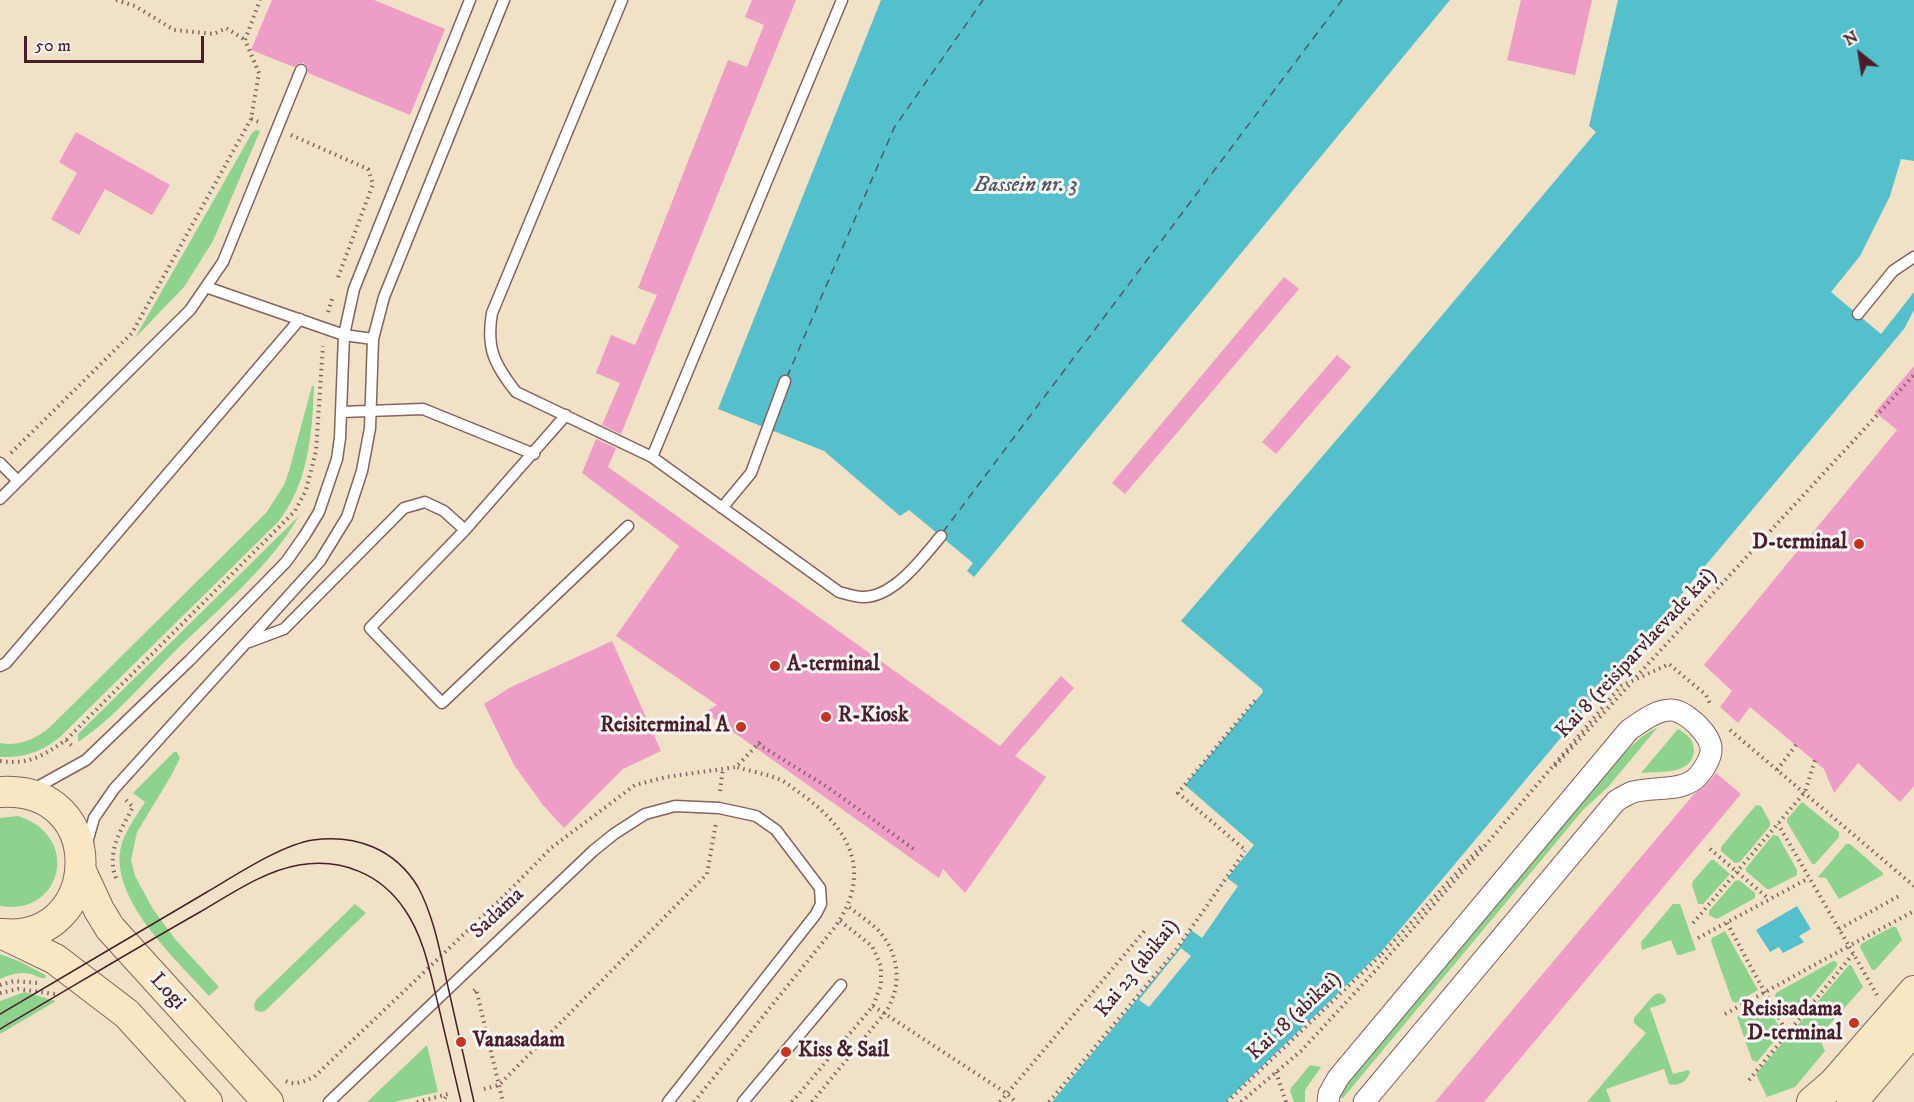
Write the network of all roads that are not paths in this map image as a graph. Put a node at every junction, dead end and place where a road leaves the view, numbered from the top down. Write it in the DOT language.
graph roads {
  1 [pos="470,0"];
  2 [pos="504,0"];
  3 [pos="622,0"];
  4 [pos="842,0"];
  5 [pos="301,70"];
  6 [pos="1914,257"];
  7 [pos="206,287"];
  8 [pos="1858,314"];
  9 [pos="300,320"];
  10 [pos="344,335"];
  11 [pos="373,339"];
  12 [pos="785,381"];
  13 [pos="371,410"];
  14 [pos="341,412"];
  15 [pos="566,415"];
  16 [pos="534,454"];
  17 [pos="652,457"];
  18 [pos="0,464"];
  19 [pos="18,481"];
  20 [pos="0,499"];
  21 [pos="722,508"];
  22 [pos="628,526"];
  23 [pos="465,530"];
  24 [pos="941,536"];
  25 [pos="246,643"];
  26 [pos="0,666"];
  27 [pos="10,790"];
  28 [pos="81,863"];
  29 [pos="2,934"];
  30 [pos="769,975"];
  31 [pos="842,985"];
  32 [pos="1914,991"];
  33 [pos="1914,1029"];
  34 [pos="207,1102"];
  35 [pos="268,1102"];
  36 [pos="329,1102"];
  37 [pos="667,1102"];
  38 [pos="743,1102"];
  39 [pos="1328,1102"];
  40 [pos="1364,1102"];
  41 [pos="1812,1102"];
  42 [pos="1852,1102"];
  1 -- 10 [label="lane"];
  2 -- 11 [label="lane"];
  3 -- 15 [label="lane"];
  4 -- 17 [label="lane"];
  5 -- 7 [label="lane"];
  6 -- 8 [label="lane"];
  7 -- 9 [label="lane"];
  7 -- 19 [label="lane"];
  9 -- 10 [label="lane"];
  9 -- 26 [label="lane"];
  10 -- 11 [label="lane"];
  10 -- 14 [label="lane"];
  11 -- 13 [label="lane"];
  12 -- 21 [label="lane"];
  13 -- 14 [label="lane"];
  13 -- 16 [label="lane"];
  13 -- 25 [label="lane"];
  14 -- 27 [label="lane"];
  15 -- 16 [label="lane"];
  15 -- 17 [label="lane"];
  16 -- 23 [label="lane"];
  17 -- 21 [label="lane"];
  18 -- 19 [label="lane"];
  19 -- 20 [label="lane"];
  21 -- 24 [label="lane"];
  22 -- 23 [label="lane"];
  23 -- 25 [label="lane"];
  25 -- 28 [label="lane"];
  27 -- 28 [label="street, Logi"];
  28 -- 29 [label="street"];
  28 -- 35 [label="street, Logi"];
  29 -- 34 [label="street"];
  30 -- 37 [label="lane"];
  31 -- 38 [label="lane"];
  32 -- 41 [label="street"];
  33 -- 42 [label="street"];
  36 -- 37 [label="lane, Sadama"];
  39 -- 40 [label="street"];
}
